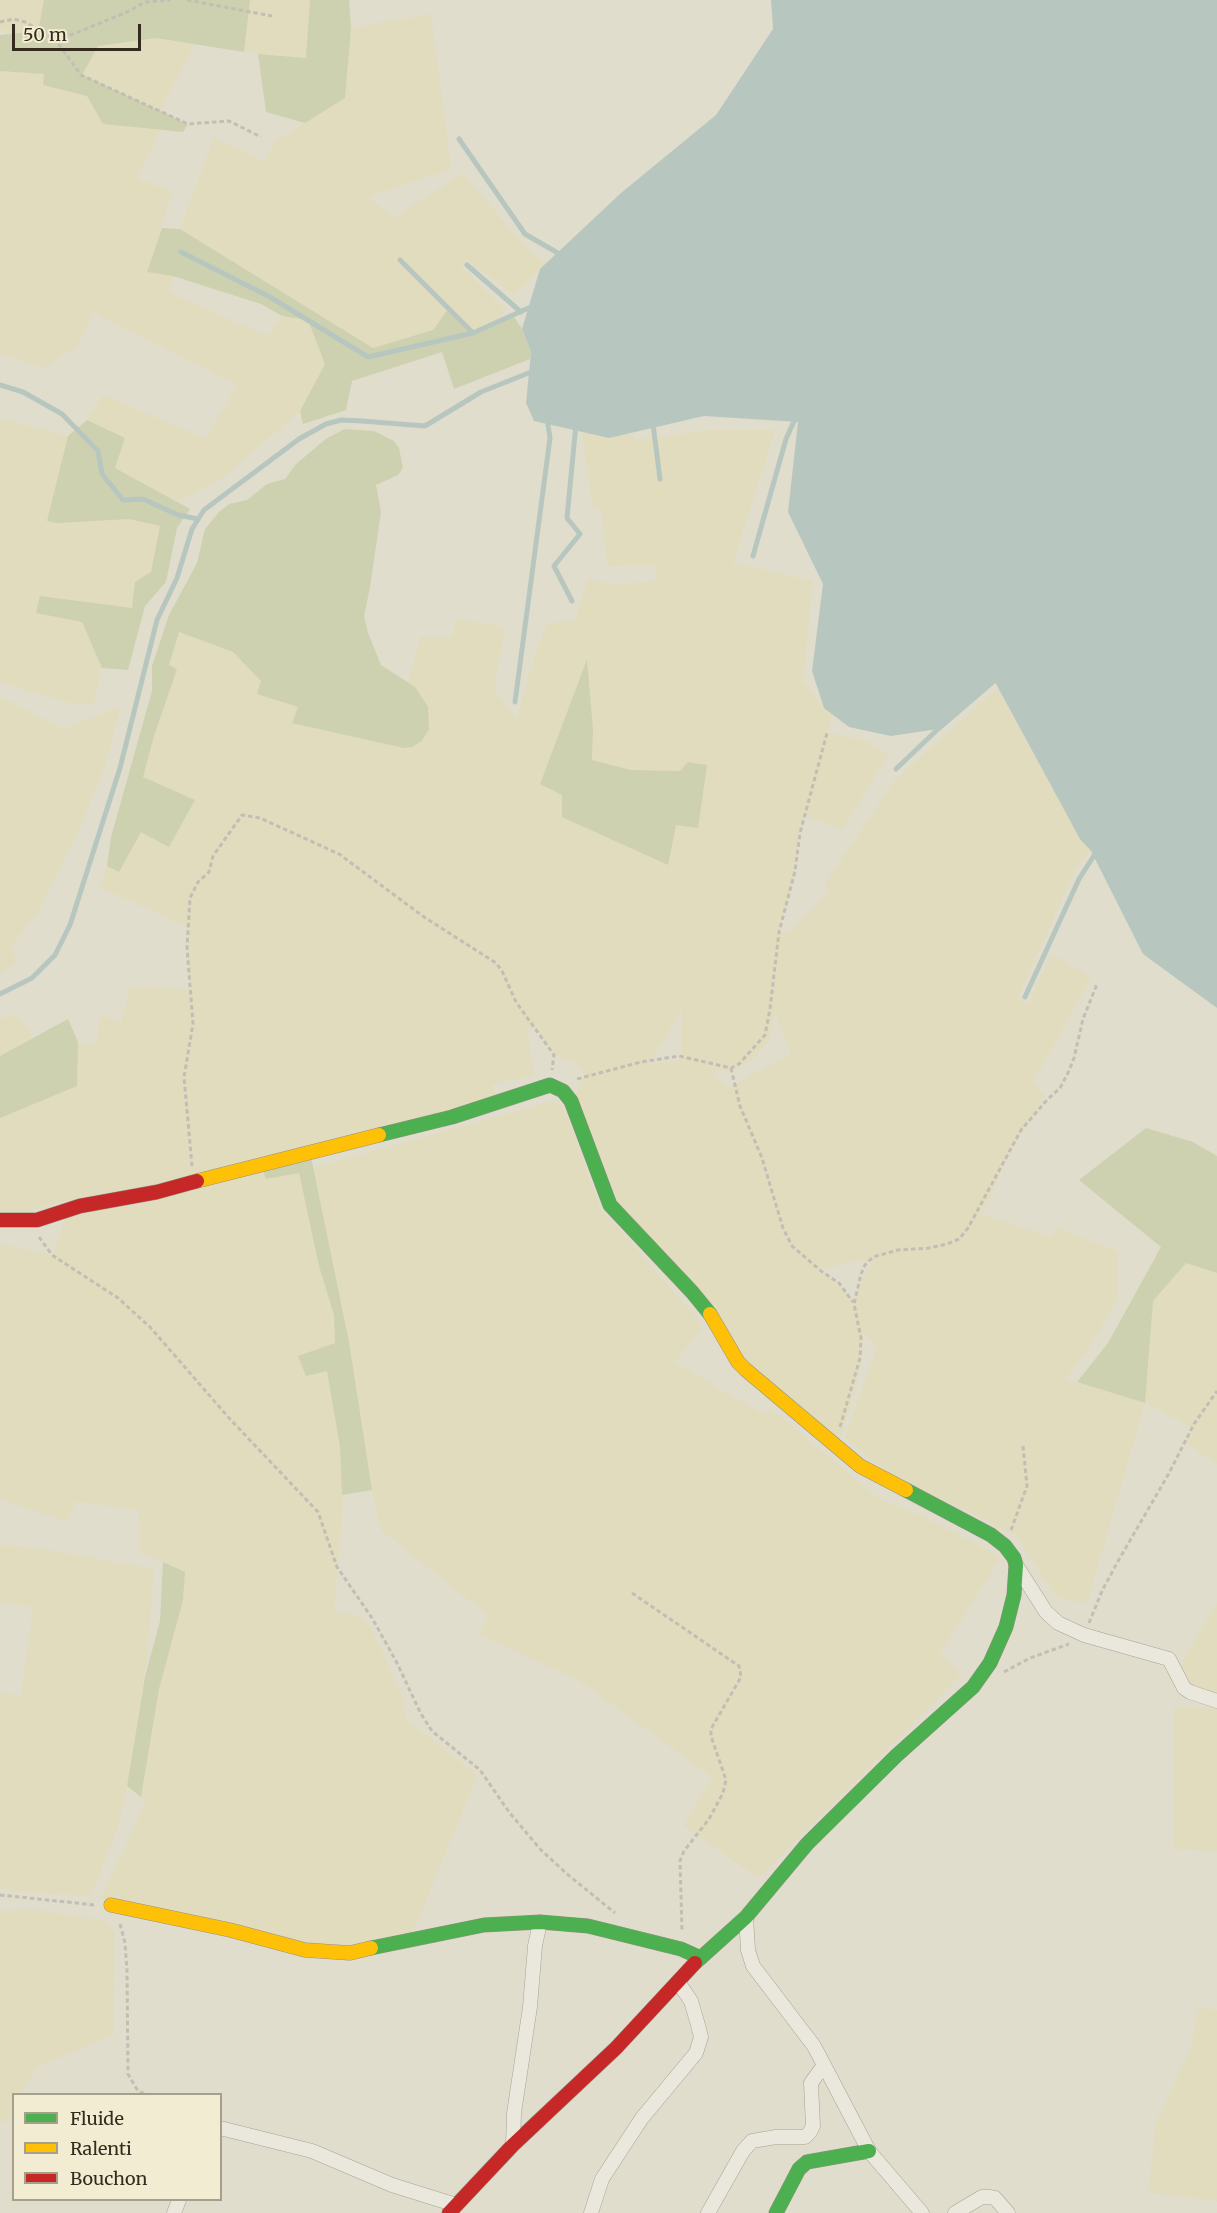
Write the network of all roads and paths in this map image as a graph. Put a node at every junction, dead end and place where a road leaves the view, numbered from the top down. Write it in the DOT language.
graph roads {
  1 [pos="170,0"];
  2 [pos="187,0"];
  3 [pos="272,16"];
  4 [pos="0,22"];
  5 [pos="54,38"];
  6 [pos="261,137"];
  7 [pos="827,734"];
  8 [pos="1097,984"];
  9 [pos="731,1068"];
  10 [pos="550,1085"];
  11 [pos="194,1182"];
  12 [pos="0,1220"];
  13 [pos="27,1221"];
  14 [pos="854,1304"];
  15 [pos="1217,1391"];
  16 [pos="834,1446"];
  17 [pos="1023,1446"];
  18 [pos="1005,1546"];
  19 [pos="1016,1565"];
  20 [pos="632,1593"];
  21 [pos="1084,1635"];
  22 [pos="997,1676"];
  23 [pos="1217,1701"];
  24 [pos="0,1894"];
  25 [pos="111,1905"];
  26 [pos="616,1914"];
  27 [pos="746,1917"];
  28 [pos="540,1922"];
  29 [pos="681,1949"];
  30 [pos="701,1958"];
  31 [pos="678,1982"];
  32 [pos="824,2065"];
  33 [pos="143,2093"];
  34 [pos="222,2128"];
  35 [pos="513,2145"];
  36 [pos="869,2151"];
  37 [pos="452,2209"];
  38 [pos="591,2213"];
  39 [pos="708,2213"];
  40 [pos="776,2213"];
  41 [pos="922,2213"];
  42 [pos="955,2213"];
  43 [pos="1008,2213"];
  1 -- 5 [label="path"];
  2 -- 3 [label="path"];
  4 -- 5 [label="path"];
  5 -- 6 [label="path"];
  7 -- 9 [label="path"];
  8 -- 14 [label="path"];
  9 -- 10 [label="path"];
  9 -- 14 [label="path"];
  10 -- 11 [label="street"];
  10 -- 11 [label="path"];
  10 -- 16 [label="street"];
  11 -- 13 [label="street"];
  12 -- 13 [label="street"];
  13 -- 26 [label="path"];
  14 -- 16 [label="path"];
  15 -- 21 [label="path"];
  16 -- 18 [label="street"];
  17 -- 18 [label="path"];
  18 -- 19 [label="street"];
  19 -- 21 [label="street"];
  19 -- 27 [label="street"];
  20 -- 29 [label="path"];
  21 -- 22 [label="path"];
  21 -- 23 [label="street"];
  24 -- 25 [label="path"];
  25 -- 28 [label="street"];
  25 -- 33 [label="path"];
  27 -- 30 [label="street"];
  27 -- 32 [label="street"];
  28 -- 29 [label="street"];
  28 -- 35 [label="street"];
  29 -- 30 [label="street"];
  30 -- 31 [label="street"];
  31 -- 35 [label="street"];
  31 -- 38 [label="street"];
  32 -- 36 [label="street"];
  32 -- 39 [label="street"];
  34 -- 37 [label="street"];
  35 -- 37 [label="street"];
  36 -- 40 [label="street"];
  36 -- 41 [label="street"];
  42 -- 43 [label="street"];
}
